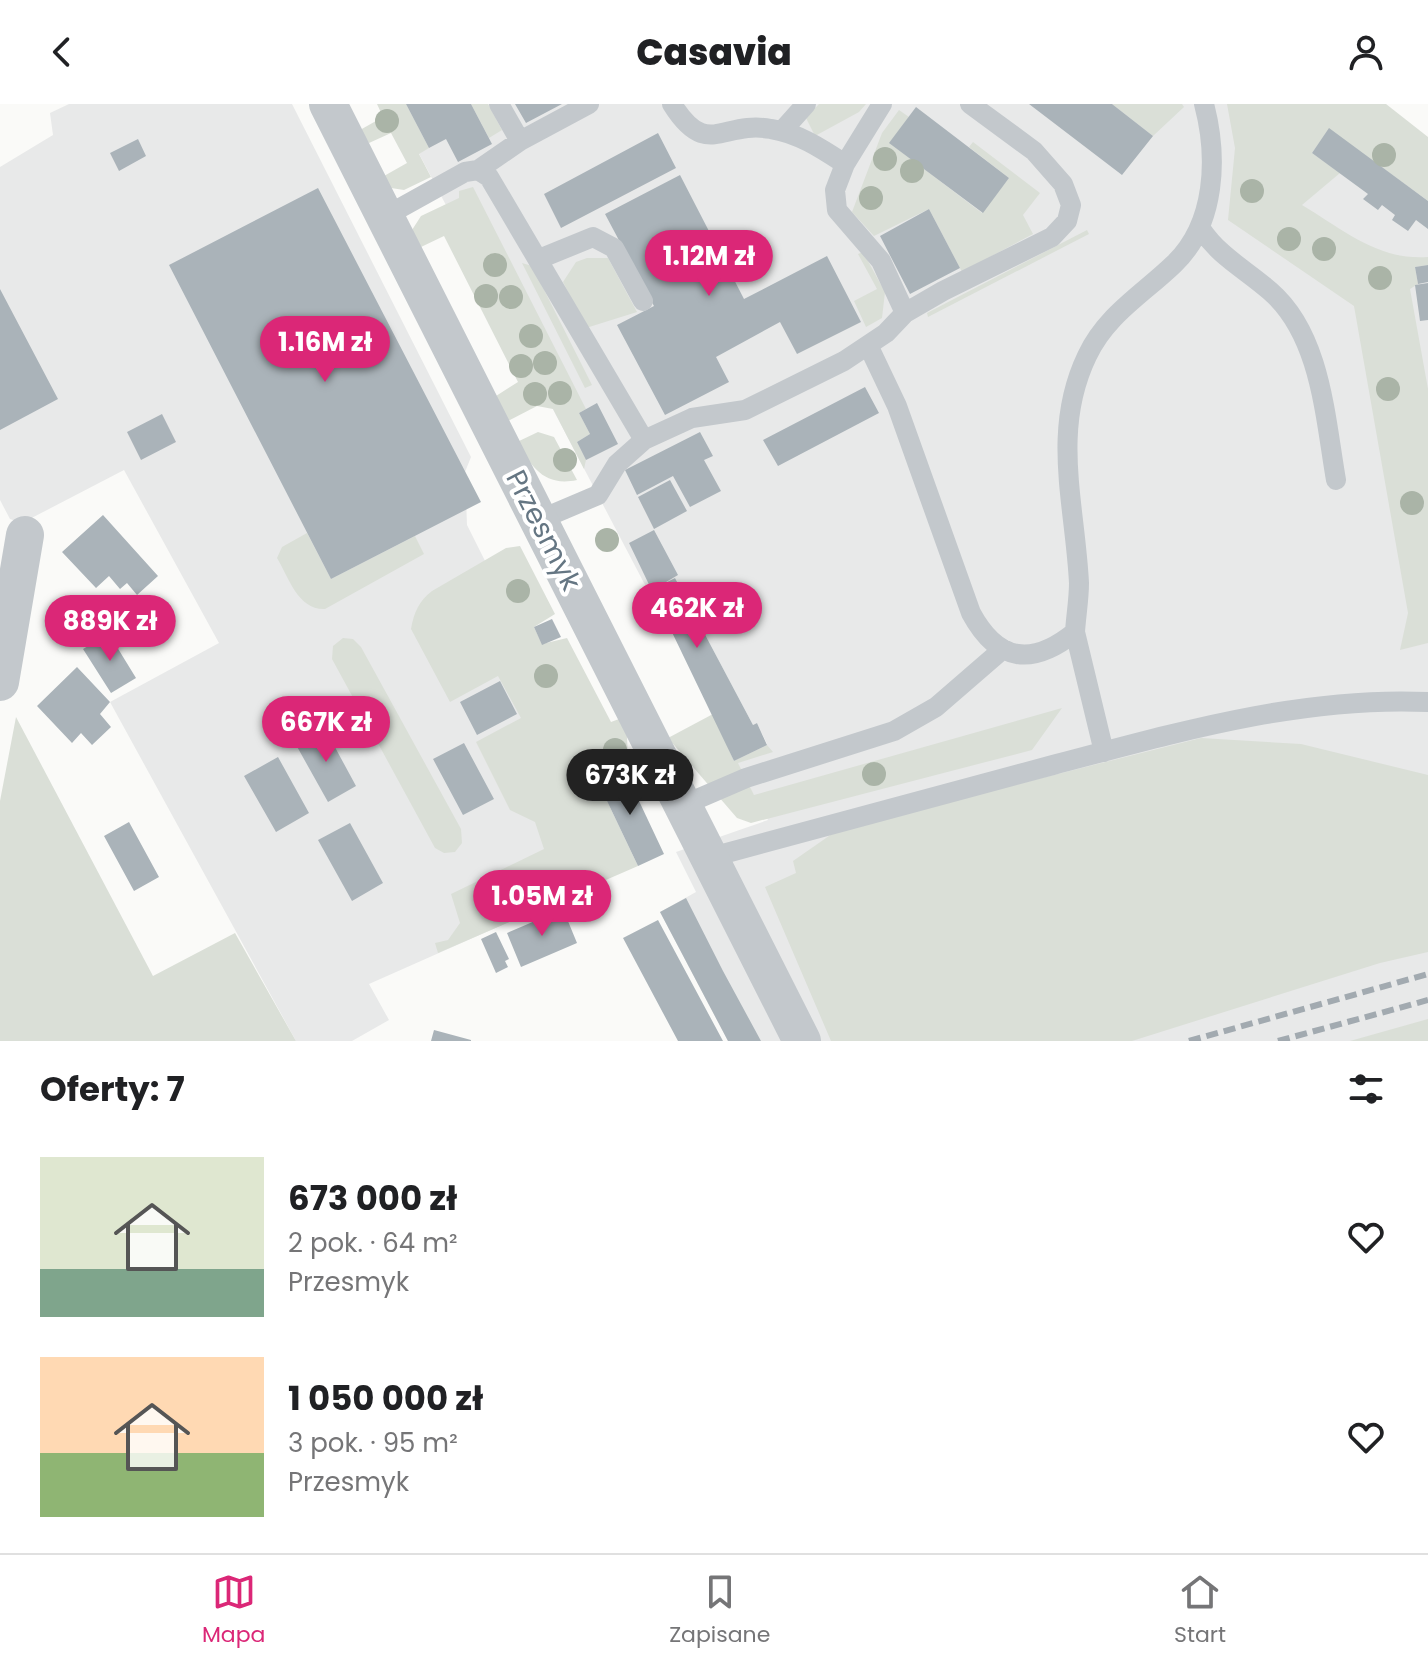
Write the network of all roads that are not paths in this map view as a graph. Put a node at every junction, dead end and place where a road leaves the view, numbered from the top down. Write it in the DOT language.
graph roads {
  1 [pos="328,104"];
  2 [pos="499,104"];
  3 [pos="589,104"];
  4 [pos="672,104"];
  5 [pos="806,104"];
  6 [pos="882,104"];
  7 [pos="970,104"];
  8 [pos="1204,104"];
  9 [pos="782,131"];
  10 [pos="520,141"];
  11 [pos="845,164"];
  12 [pos="478,170"];
  13 [pos="384,217"];
  14 [pos="1201,229"];
  15 [pos="539,259"];
  16 [pos="643,301"];
  17 [pos="905,313"];
  18 [pos="868,345"];
  19 [pos="644,440"];
  20 [pos="1336,480"];
  21 [pos="539,520"];
  22 [pos="25,535"];
  23 [pos="1075,632"];
  24 [pos="1003,649"];
  25 [pos="0,682"];
  26 [pos="1428,702"];
  27 [pos="1104,752"];
  28 [pos="681,806"];
  29 [pos="708,858"];
  30 [pos="802,1041"];
  1 -- 13 [label="street, Przesmyk"];
  2 -- 10 [label="lane"];
  3 -- 10 [label="lane"];
  4 -- 9 [label="lane"];
  5 -- 9 [label="lane"];
  6 -- 11 [label="lane"];
  7 -- 17 [label="lane"];
  8 -- 14 [label="lane"];
  9 -- 11 [label="lane"];
  10 -- 12 [label="lane"];
  11 -- 17 [label="lane"];
  12 -- 13 [label="lane"];
  12 -- 15 [label="lane"];
  13 -- 21 [label="street, Przesmyk"];
  14 -- 20 [label="lane"];
  14 -- 23 [label="lane"];
  15 -- 16 [label="lane"];
  15 -- 19 [label="lane"];
  17 -- 18 [label="lane"];
  18 -- 19 [label="lane"];
  18 -- 24 [label="lane"];
  19 -- 21 [label="lane"];
  21 -- 28 [label="street, Przesmyk"];
  22 -- 25 [label="street"];
  23 -- 24 [label="lane"];
  23 -- 27 [label="lane"];
  24 -- 28 [label="lane"];
  26 -- 27 [label="lane"];
  27 -- 29 [label="lane"];
  28 -- 29 [label="street, Przesmyk"];
  29 -- 30 [label="street, Przesmyk"];
}
